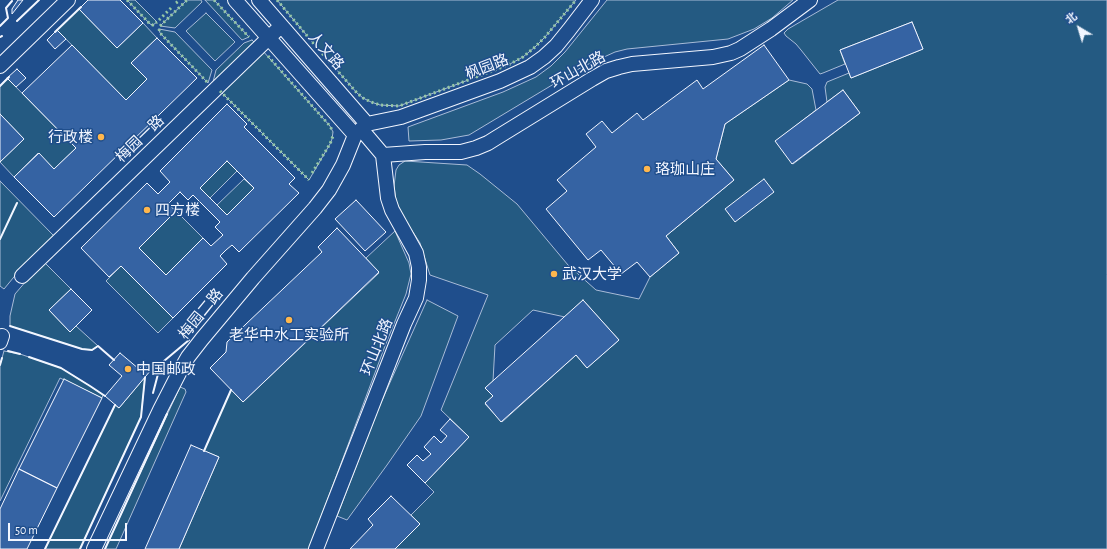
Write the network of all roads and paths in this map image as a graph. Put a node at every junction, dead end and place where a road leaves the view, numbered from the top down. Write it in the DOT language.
graph roads {
  1 [pos="68,0"];
  2 [pos="235,0"];
  3 [pos="259,0"];
  4 [pos="592,0"];
  5 [pos="810,0"];
  6 [pos="281,26"];
  7 [pos="268,38"];
  8 [pos="0,66"];
  9 [pos="361,129"];
  10 [pos="383,155"];
  11 [pos="22,276"];
  12 [pos="94,549"];
  13 [pos="316,549"];
  1 -- 8 [label="street"];
  2 -- 7 [label="street"];
  3 -- 6 [label="street, 人文路"];
  4 -- 9 [label="street, 枫园路"];
  5 -- 10 [label="street, 环山北路"];
  6 -- 7 [label="street, 梅园一路"];
  6 -- 9 [label="street, 人文路"];
  7 -- 9 [label="street"];
  7 -- 11 [label="street, 梅园一路"];
  9 -- 10 [label="street"];
  9 -- 12 [label="street, 梅园二路"];
  10 -- 13 [label="street, 环山北路"];
}
